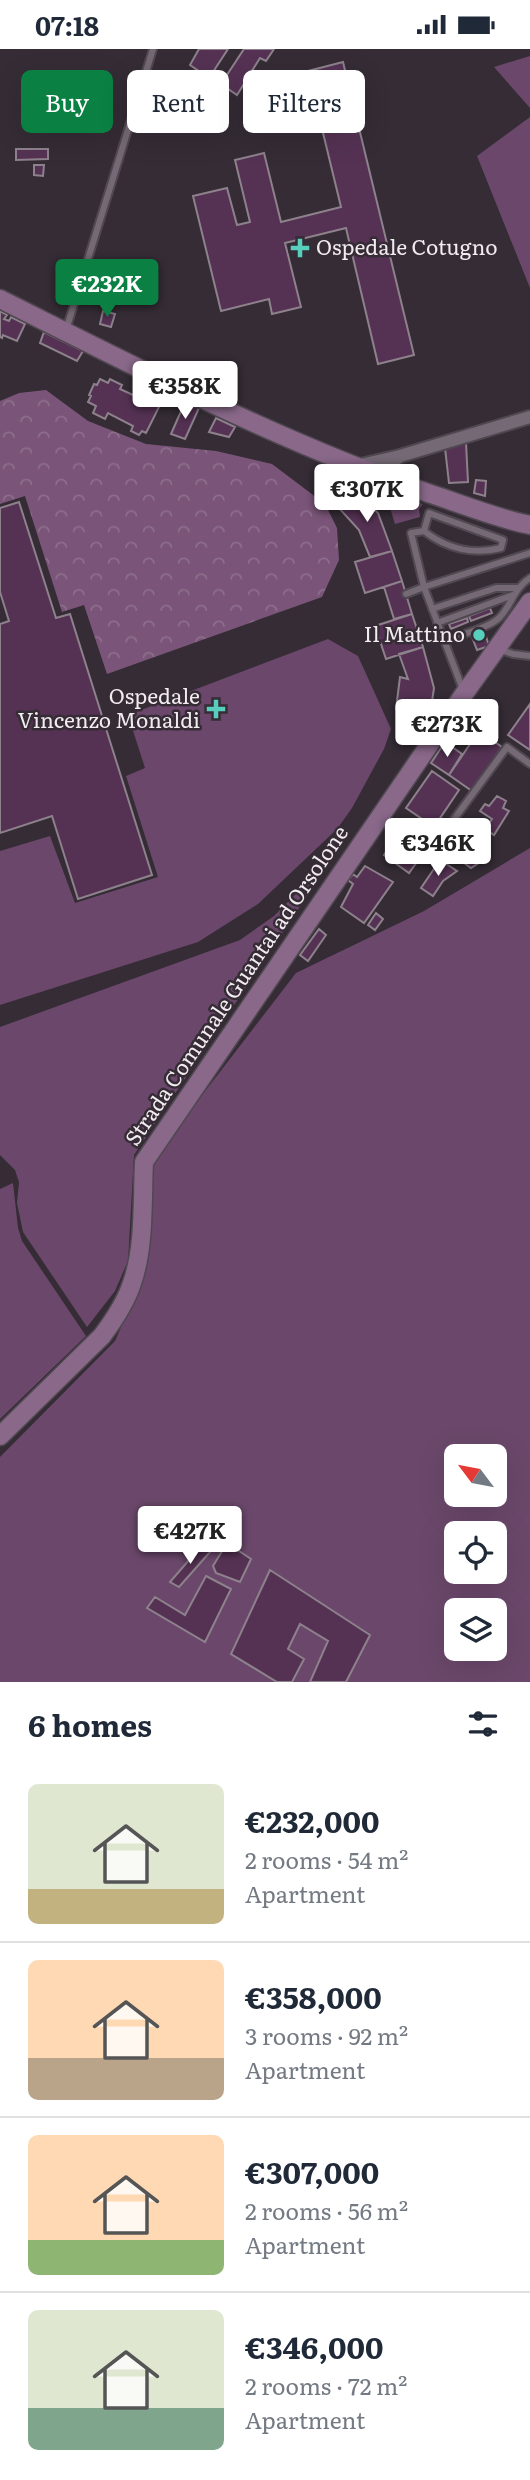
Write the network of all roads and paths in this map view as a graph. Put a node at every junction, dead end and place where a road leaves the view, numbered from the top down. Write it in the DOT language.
graph roads {
  1 [pos="153,49"];
  2 [pos="0,299"];
  3 [pos="66,332"];
  4 [pos="530,417"];
  5 [pos="400,456"];
  6 [pos="355,466"];
  7 [pos="383,477"];
  8 [pos="503,519"];
  9 [pos="530,526"];
  10 [pos="424,531"];
  11 [pos="530,537"];
  12 [pos="530,553"];
  13 [pos="530,579"];
  14 [pos="424,587"];
  15 [pos="406,594"];
  16 [pos="524,595"];
  17 [pos="513,596"];
  18 [pos="432,609"];
  19 [pos="437,624"];
  20 [pos="444,641"];
  21 [pos="497,648"];
  22 [pos="530,656"];
  23 [pos="464,694"];
  24 [pos="530,764"];
  25 [pos="444,833"];
  26 [pos="0,1436"];
  1 -- 3 [label="lane"];
  2 -- 3 [label="street"];
  3 -- 6 [label="street"];
  4 -- 5 [label="street"];
  5 -- 6 [label="street"];
  5 -- 7 [label="street"];
  6 -- 7 [label="street"];
  7 -- 8 [label="street"];
  8 -- 9 [label="street"];
  8 -- 11 [label="street"];
  10 -- 10 [label="lane"];
  10 -- 14 [label="lane"];
  12 -- 14 [label="lane"];
  13 -- 16 [label="lane"];
  14 -- 15 [label="lane"];
  14 -- 18 [label="lane"];
  16 -- 17 [label="lane"];
  16 -- 18 [label="lane"];
  16 -- 21 [label="street, Strada Comunale Guantai ad Orsolone"];
  17 -- 19 [label="lane"];
  17 -- 20 [label="lane"];
  18 -- 19 [label="lane"];
  19 -- 20 [label="lane"];
  20 -- 23 [label="lane"];
  21 -- 22 [label="lane"];
  21 -- 23 [label="street, Strada Comunale Guantai ad Orsolone"];
  23 -- 26 [label="street, Strada Comunale Guantai ad Orsolone"];
  24 -- 25 [label="lane"];
}
